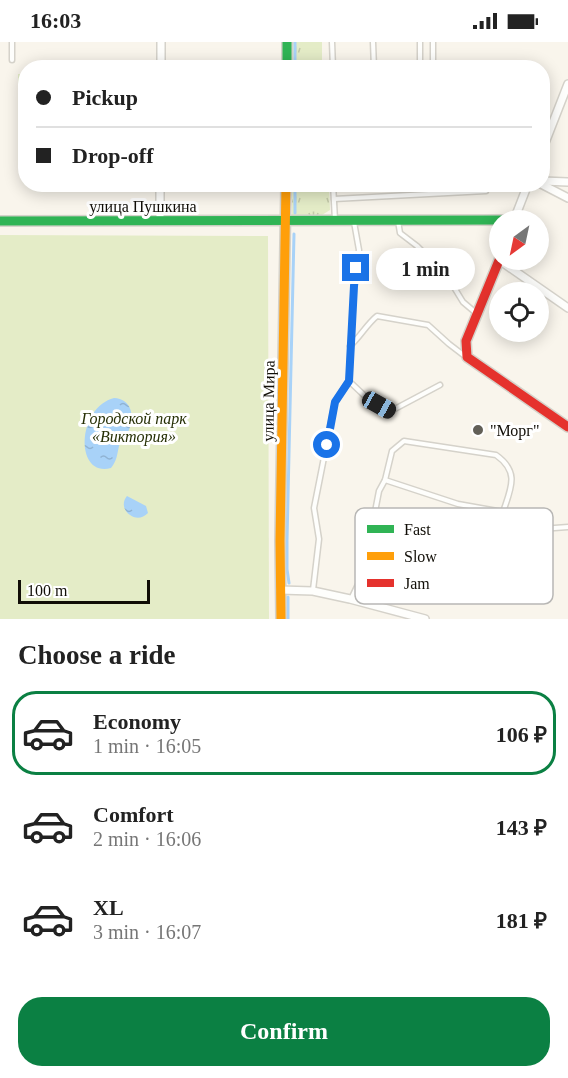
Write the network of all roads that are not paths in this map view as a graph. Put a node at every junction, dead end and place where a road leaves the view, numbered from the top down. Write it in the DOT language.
graph roads {
  1 [pos="12,42"];
  2 [pos="161,42"];
  3 [pos="287,42"];
  4 [pos="332,42"];
  5 [pos="373,42"];
  6 [pos="420,42"];
  7 [pos="433,42"];
  8 [pos="12,60"];
  9 [pos="161,60"];
  10 [pos="287,60"];
  11 [pos="333,60"];
  12 [pos="374,60"];
  13 [pos="420,60"];
  14 [pos="433,60"];
  15 [pos="568,84"];
  16 [pos="550,130"];
  17 [pos="550,181"];
  18 [pos="568,182"];
  19 [pos="550,189"];
  20 [pos="160,192"];
  21 [pos="286,192"];
  22 [pos="334,192"];
  23 [pos="467,192"];
  24 [pos="525,192"];
  25 [pos="568,198"];
  26 [pos="334,199"];
  27 [pos="518,210"];
  28 [pos="335,220"];
  29 [pos="354,220"];
  30 [pos="398,220"];
  31 [pos="489,220"];
  32 [pos="0,221"];
  33 [pos="160,221"];
  34 [pos="286,221"];
  35 [pos="495,270"];
  36 [pos="514,270"];
  37 [pos="568,308"];
  38 [pos="477,314"];
  39 [pos="350,347"];
  40 [pos="467,357"];
  41 [pos="349,381"];
  42 [pos="440,385"];
  43 [pos="568,427"];
  44 [pos="385,480"];
  45 [pos="377,508"];
  46 [pos="480,508"];
  47 [pos="504,508"];
  48 [pos="568,527"];
  49 [pos="553,528"];
  50 [pos="355,589"];
  51 [pos="280,590"];
  52 [pos="313,591"];
  53 [pos="350,599"];
  54 [pos="355,600"];
  55 [pos="369,604"];
  56 [pos="280,619"];
  57 [pos="425,619"];
  1 -- 8 [label="lane"];
  2 -- 9 [label="street"];
  3 -- 10 [label="street"];
  4 -- 11 [label="lane"];
  5 -- 12 [label="lane"];
  6 -- 13 [label="lane"];
  7 -- 14 [label="lane"];
  15 -- 16 [label="street"];
  17 -- 18 [label="street"];
  19 -- 25 [label="street"];
  20 -- 33 [label="street"];
  21 -- 34 [label="street, улица Мира"];
  22 -- 26 [label="lane"];
  23 -- 26 [label="lane"];
  24 -- 27 [label="street"];
  26 -- 28 [label="lane"];
  28 -- 29 [label="street, улица Пушкина"];
  28 -- 34 [label="street, улица Пушкина"];
  29 -- 30 [label="street, улица Пушкина"];
  29 -- 39 [label="lane"];
  30 -- 31 [label="street, улица Пушкина"];
  30 -- 38 [label="lane"];
  32 -- 33 [label="street, улица Пушкина"];
  33 -- 34 [label="street, улица Пушкина"];
  34 -- 51 [label="street, улица Мира"];
  35 -- 38 [label="street"];
  36 -- 37 [label="street"];
  38 -- 40 [label="street"];
  39 -- 40 [label="lane"];
  39 -- 41 [label="lane"];
  40 -- 43 [label="street"];
  41 -- 42 [label="lane"];
  41 -- 52 [label="lane"];
  44 -- 45 [label="lane"];
  44 -- 46 [label="lane"];
  44 -- 47 [label="lane"];
  48 -- 49 [label="lane"];
  50 -- 53 [label="lane"];
  51 -- 52 [label="street"];
  51 -- 56 [label="street, улица Мира"];
  52 -- 53 [label="street"];
  53 -- 54 [label="street"];
  55 -- 57 [label="street"];
}
